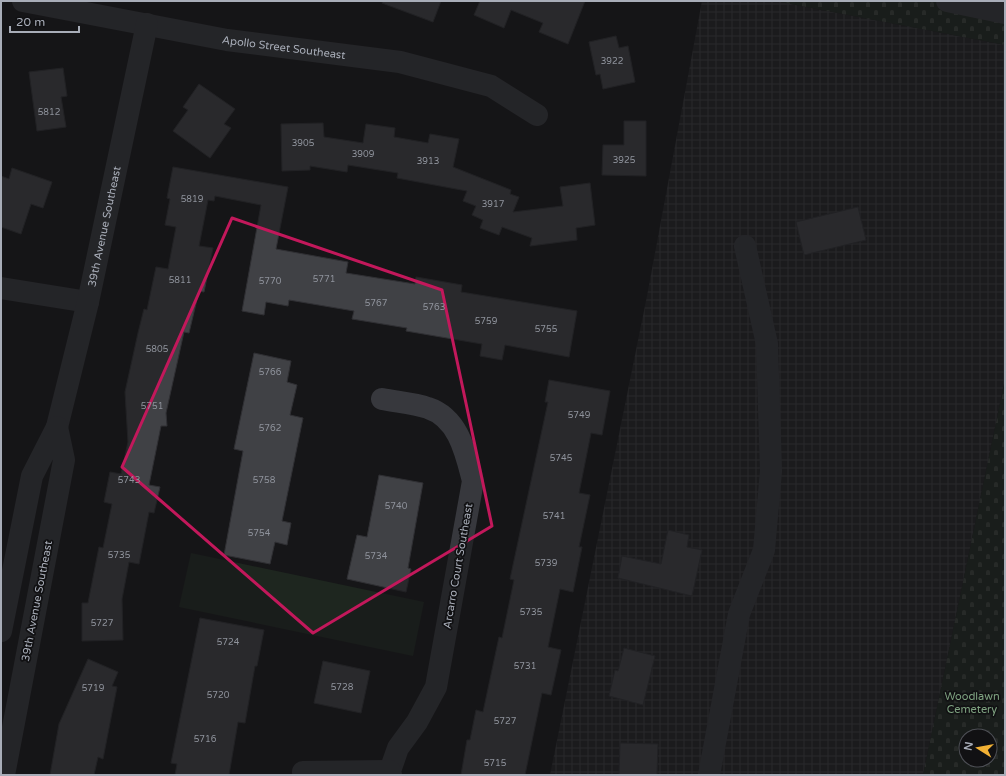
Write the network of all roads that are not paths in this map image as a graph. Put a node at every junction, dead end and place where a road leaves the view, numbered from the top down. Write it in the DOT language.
graph roads {
  1 [pos="23,1"];
  2 [pos="947,1"];
  3 [pos="1005,13"];
  4 [pos="147,24"];
  5 [pos="537,115"];
  6 [pos="745,246"];
  7 [pos="1,288"];
  8 [pos="88,302"];
  9 [pos="382,399"];
  10 [pos="57,427"];
  11 [pos="1,631"];
  12 [pos="304,772"];
  13 [pos="391,773"];
  14 [pos="4,775"];
  15 [pos="709,775"];
  1 -- 4 [label="street, Apollo Street Southeast"];
  2 -- 3 [label="street"];
  4 -- 5 [label="street, Apollo Street Southeast"];
  4 -- 8 [label="street, 39th Avenue Southeast"];
  6 -- 15 [label="street"];
  7 -- 8 [label="street"];
  8 -- 10 [label="street, 39th Avenue Southeast"];
  9 -- 13 [label="street, Arcarro Court Southeast"];
  10 -- 11 [label="street, 39th Avenue Southeast"];
  10 -- 14 [label="street, 39th Avenue Southeast"];
  12 -- 13 [label="street"];
}
